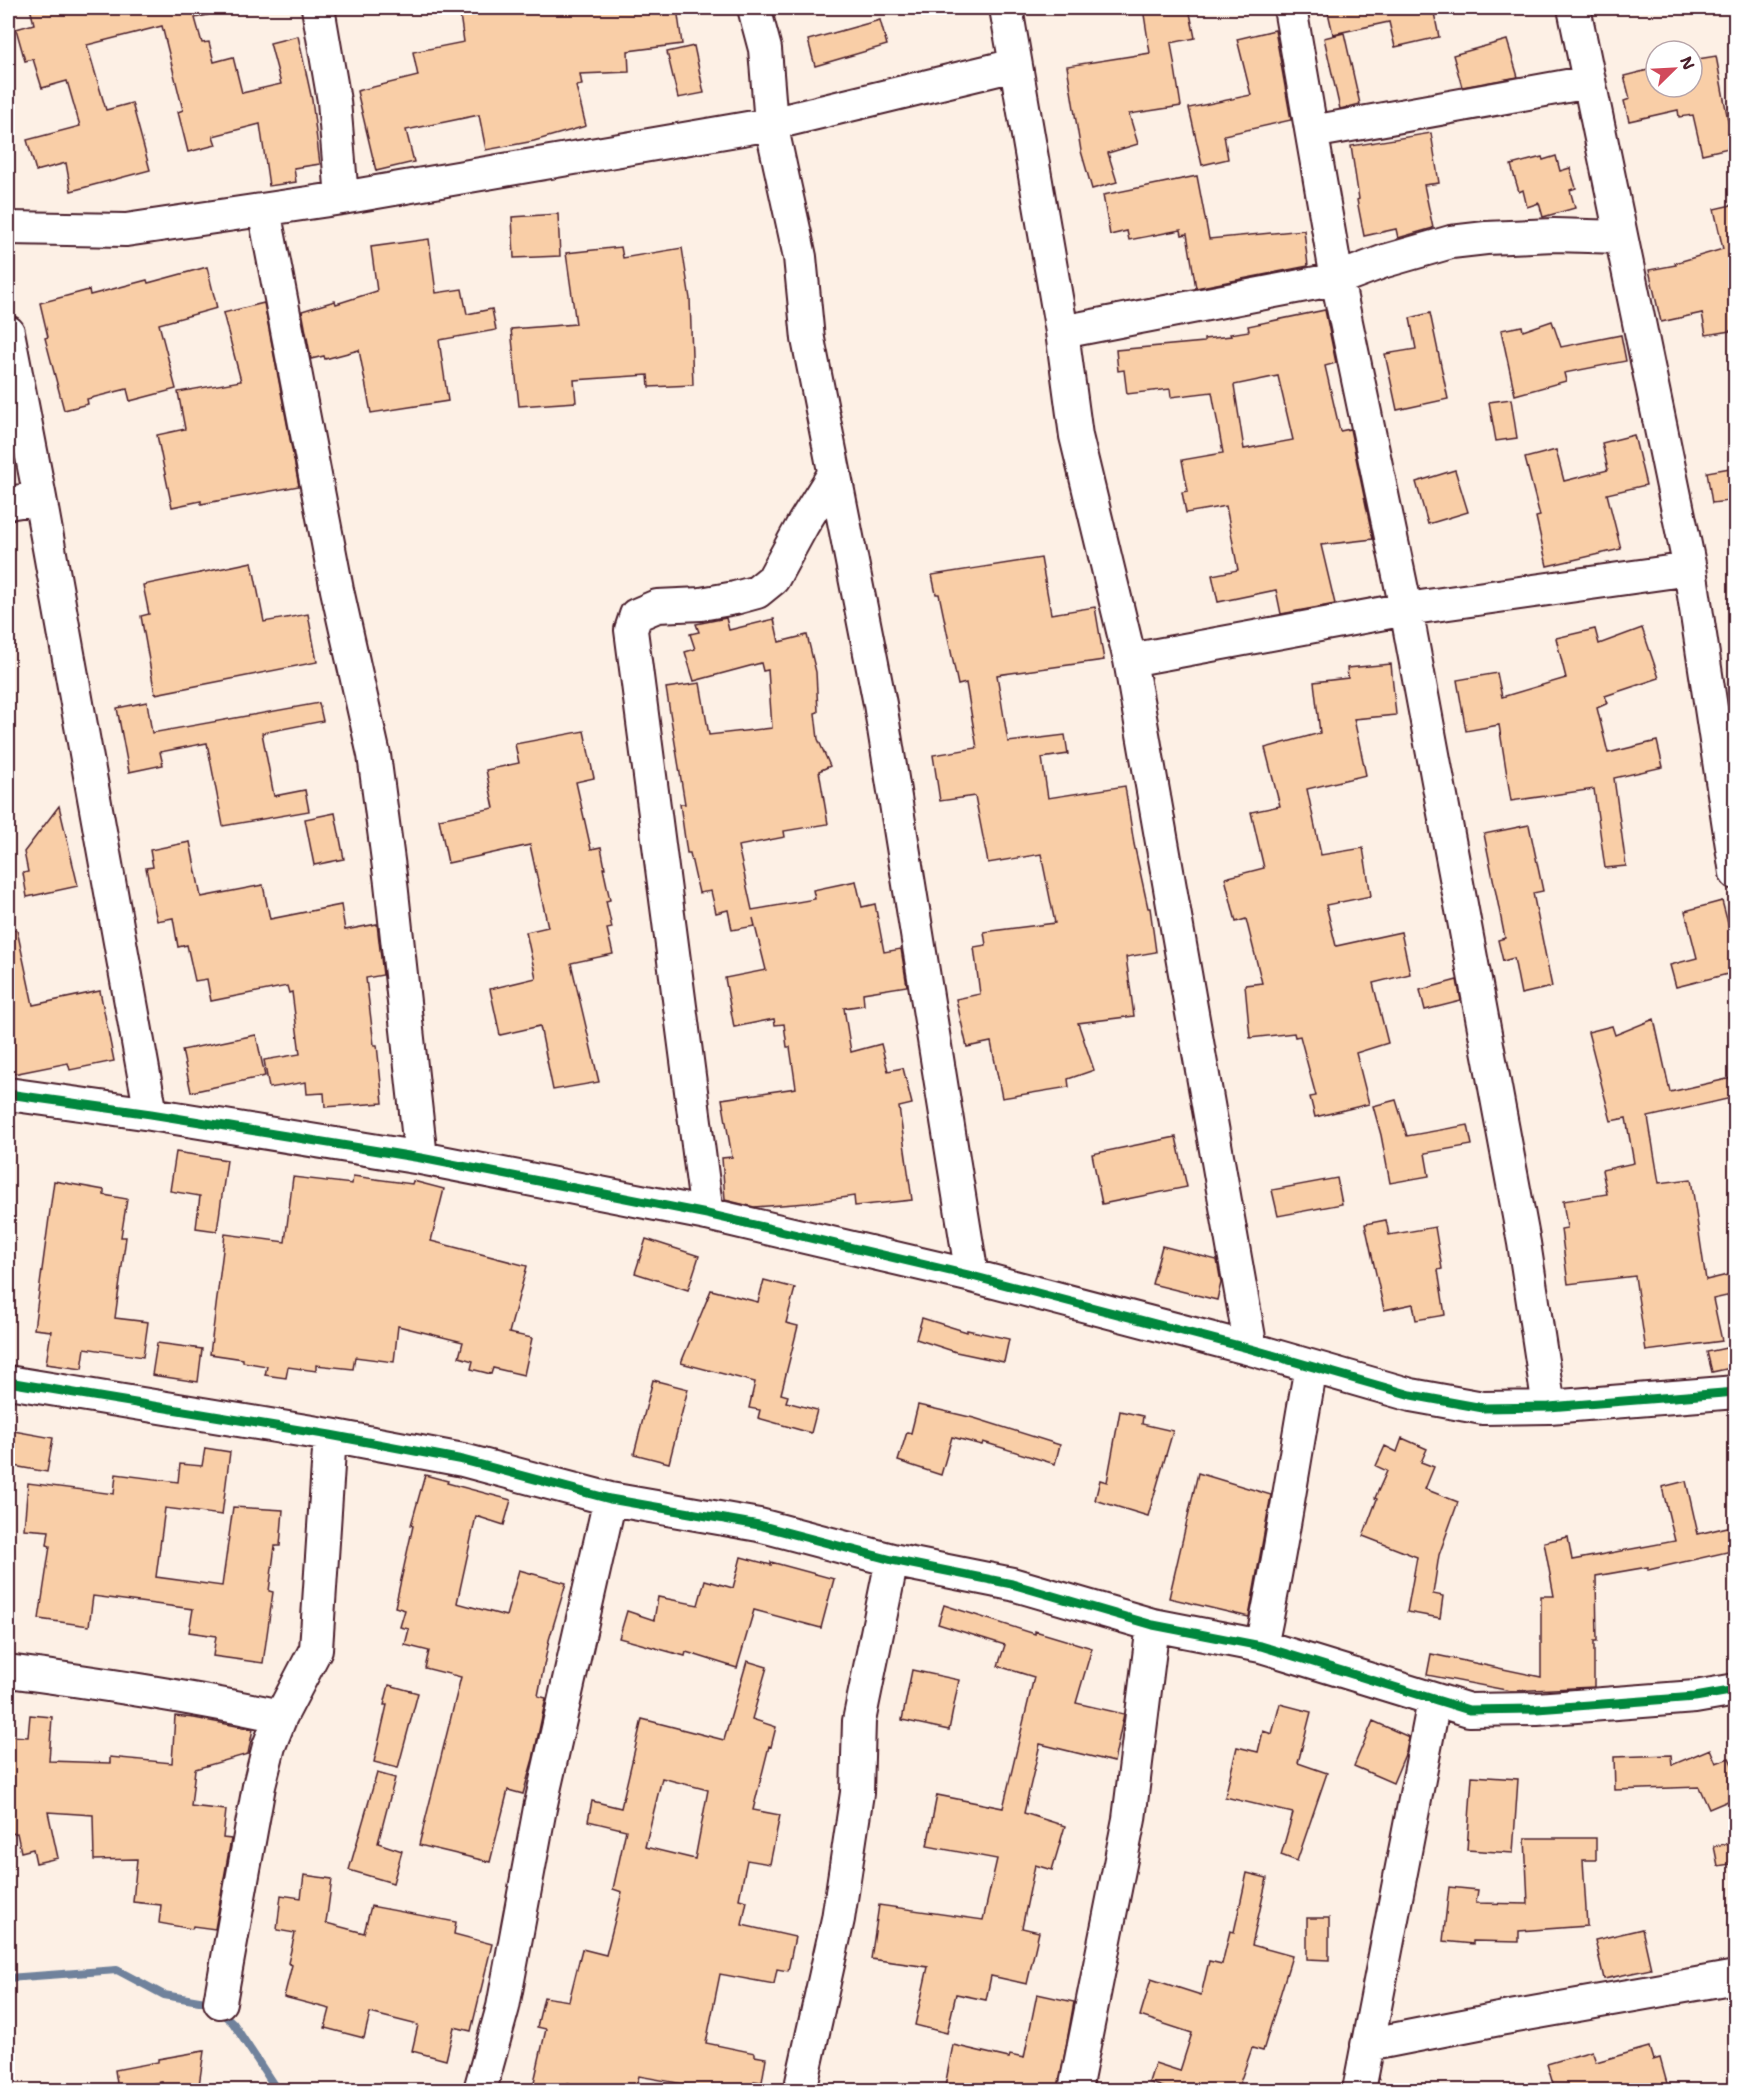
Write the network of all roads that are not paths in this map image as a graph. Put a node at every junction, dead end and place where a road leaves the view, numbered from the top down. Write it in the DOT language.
graph roads {
  1 [pos="318,8"];
  2 [pos="754,8"];
  3 [pos="1006,8"];
  4 [pos="1290,8"];
  5 [pos="1574,8"];
  6 [pos="1016,65"];
  7 [pos="1589,82"];
  8 [pos="771,124"];
  9 [pos="1312,132"];
  10 [pos="342,198"];
  11 [pos="264,210"];
  12 [pos="8,228"];
  13 [pos="1621,237"];
  14 [pos="1337,279"];
  15 [pos="8,332"];
  16 [pos="1062,332"];
  17 [pos="834,474"];
  18 [pos="40,498"];
  19 [pos="8,503"];
  20 [pos="1690,568"];
  21 [pos="1406,609"];
  22 [pos="1130,660"];
  23 [pos="1732,830"];
  24 [pos="1736,873"];
  25 [pos="8,1094"];
  26 [pos="151,1114"];
  27 [pos="421,1158"];
  28 [pos="707,1214"];
  29 [pos="972,1276"];
  30 [pos="1251,1349"];
  31 [pos="1311,1367"];
  32 [pos="8,1382"];
  33 [pos="1736,1392"];
  34 [pos="1550,1407"];
  35 [pos="330,1435"];
  36 [pos="610,1499"];
  37 [pos="892,1560"];
  38 [pos="1153,1625"];
  39 [pos="1261,1646"];
  40 [pos="8,1671"];
  41 [pos="1736,1690"];
  42 [pos="1434,1701"];
  43 [pos="281,1716"];
  44 [pos="1736,1977"];
  45 [pos="220,2002"];
  46 [pos="1367,2045"];
  47 [pos="802,2082"];
  48 [pos="480,2091"];
  49 [pos="1075,2091"];
  50 [pos="1359,2091"];
  1 -- 10 [label="street"];
  2 -- 8 [label="street"];
  3 -- 6 [label="street"];
  4 -- 9 [label="street"];
  5 -- 7 [label="street"];
  6 -- 8 [label="street"];
  6 -- 16 [label="street"];
  7 -- 9 [label="street"];
  7 -- 13 [label="street"];
  8 -- 10 [label="street"];
  8 -- 17 [label="street"];
  9 -- 14 [label="street"];
  10 -- 11 [label="street"];
  11 -- 12 [label="street"];
  11 -- 27 [label="street"];
  13 -- 14 [label="street"];
  13 -- 20 [label="street"];
  14 -- 16 [label="street"];
  14 -- 21 [label="street"];
  15 -- 18 [label="street"];
  16 -- 22 [label="street"];
  17 -- 28 [label="street"];
  17 -- 29 [label="street"];
  18 -- 19 [label="street"];
  18 -- 26 [label="street"];
  20 -- 21 [label="street"];
  20 -- 23 [label="street"];
  21 -- 22 [label="street"];
  21 -- 34 [label="street"];
  22 -- 30 [label="street"];
  23 -- 24 [label="street"];
  25 -- 26 [label="street"];
  26 -- 27 [label="street"];
  27 -- 28 [label="street"];
  28 -- 29 [label="street"];
  29 -- 30 [label="street"];
  30 -- 31 [label="street"];
  31 -- 34 [label="street"];
  31 -- 39 [label="street"];
  32 -- 35 [label="street"];
  33 -- 34 [label="street"];
  35 -- 36 [label="street"];
  35 -- 43 [label="street"];
  36 -- 37 [label="street"];
  36 -- 48 [label="street"];
  37 -- 38 [label="street"];
  37 -- 47 [label="street"];
  38 -- 39 [label="street"];
  38 -- 49 [label="street"];
  39 -- 42 [label="street"];
  40 -- 43 [label="street"];
  41 -- 42 [label="street"];
  42 -- 46 [label="street"];
  43 -- 45 [label="street"];
  44 -- 46 [label="street"];
  46 -- 50 [label="street"];
}
